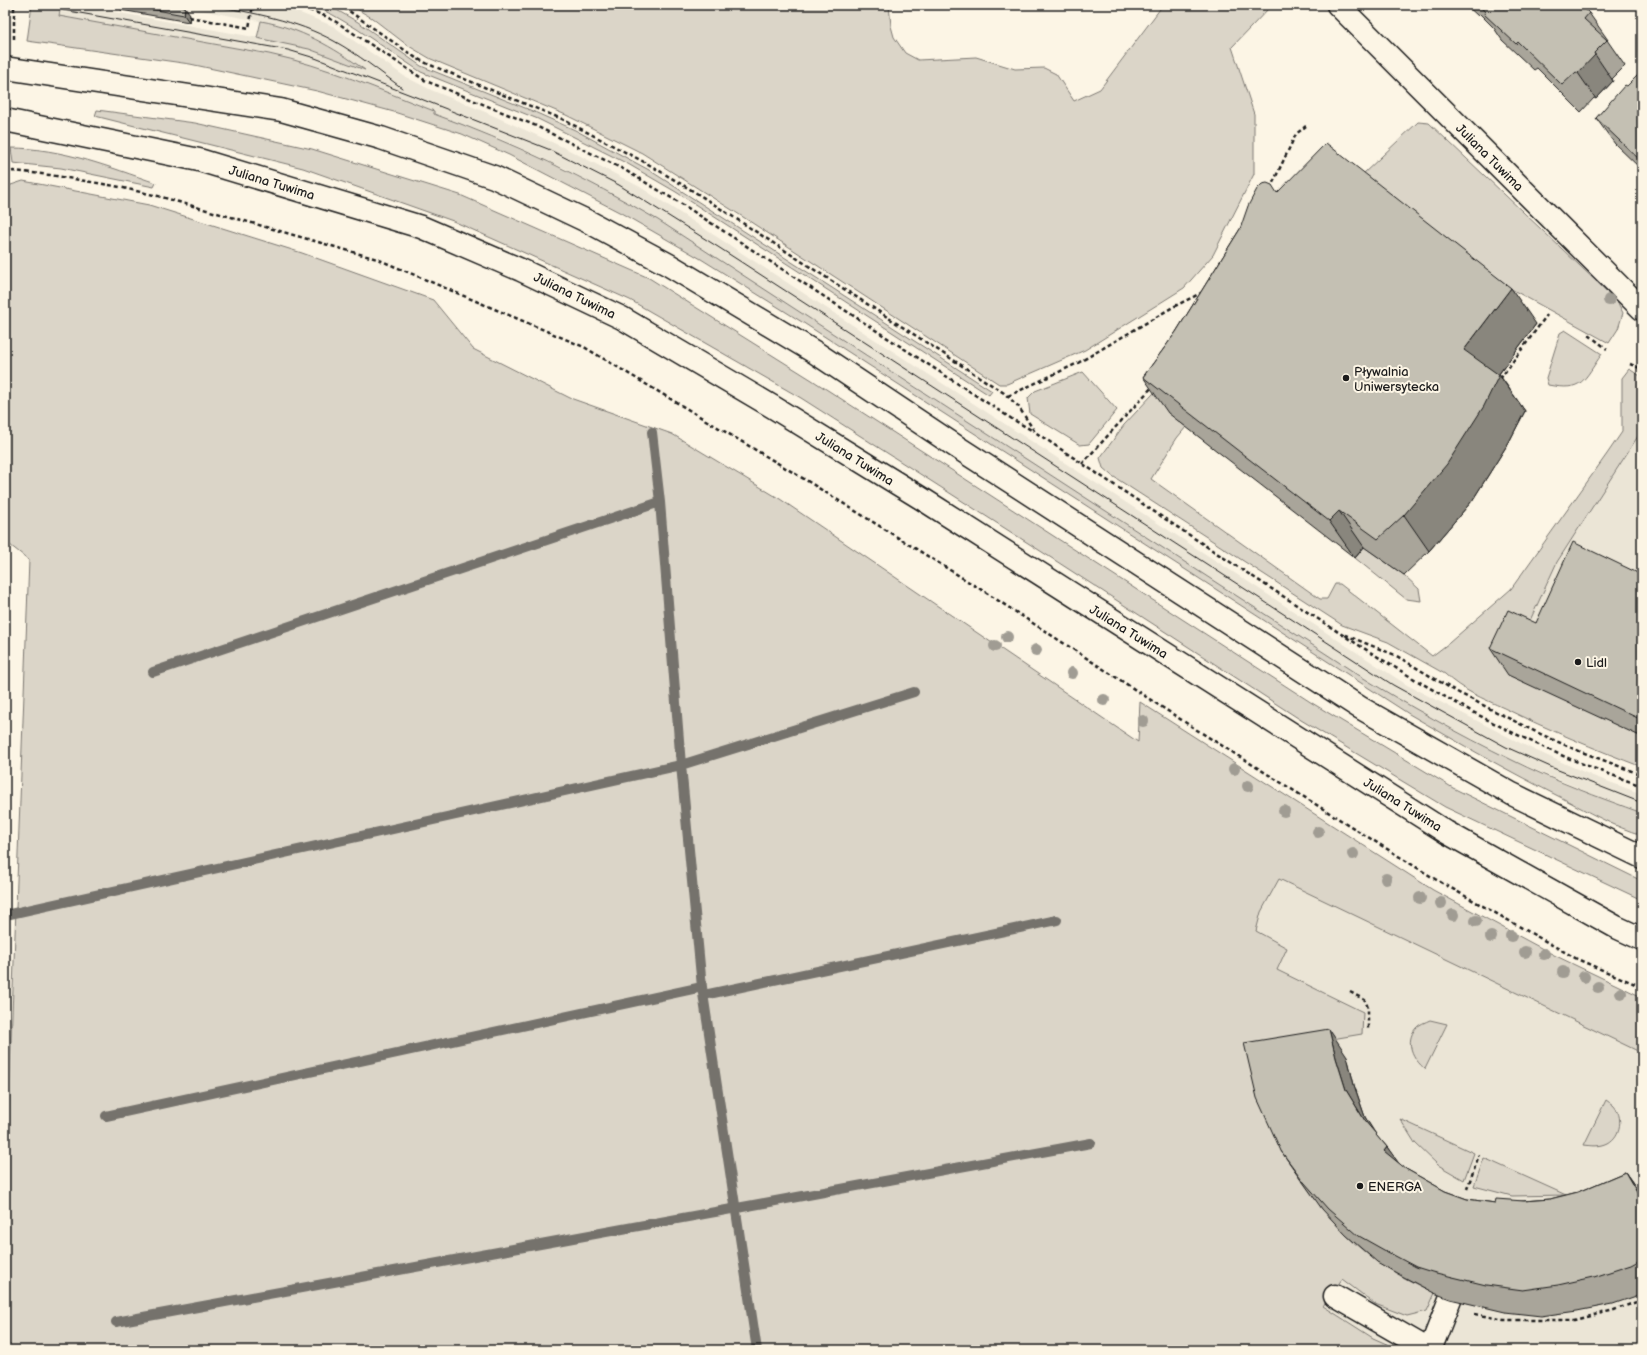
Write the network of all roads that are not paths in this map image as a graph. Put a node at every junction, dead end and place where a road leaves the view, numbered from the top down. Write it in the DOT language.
graph roads {
  1 [pos="1338,5"];
  2 [pos="5,68"];
  3 [pos="5,120"];
  4 [pos="1642,309"];
  5 [pos="1642,857"];
  6 [pos="1642,939"];
  7 [pos="1334,1296"];
  8 [pos="1450,1299"];
  9 [pos="1430,1350"];
  1 -- 4 [label="main road, Juliana Tuwima"];
  2 -- 5 [label="main road"];
  3 -- 6 [label="main road, Juliana Tuwima"];
  7 -- 9 [label="main road"];
  8 -- 9 [label="main road"];
}
